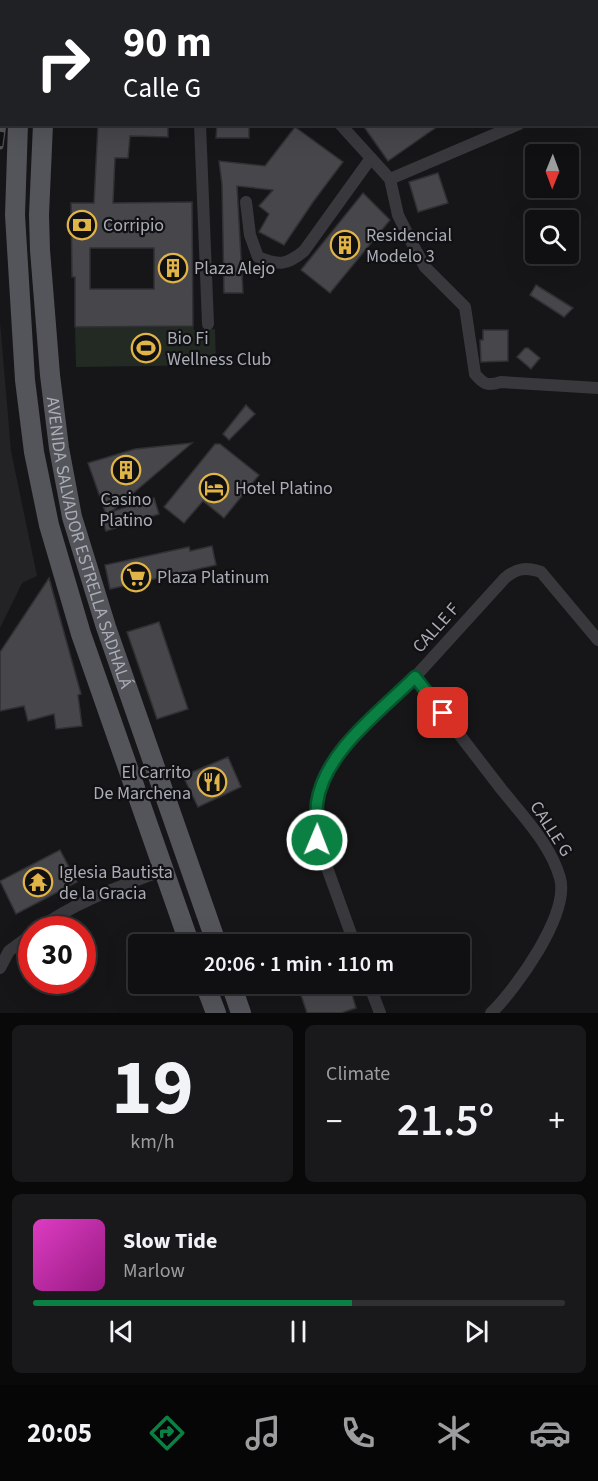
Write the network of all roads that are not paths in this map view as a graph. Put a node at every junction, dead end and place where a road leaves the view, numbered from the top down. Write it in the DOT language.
graph roads {
  1 [pos="18,126"];
  2 [pos="43,126"];
  3 [pos="200,126"];
  4 [pos="342,126"];
  5 [pos="510,126"];
  6 [pos="370,158"];
  7 [pos="390,179"];
  8 [pos="246,202"];
  9 [pos="208,324"];
  10 [pos="598,388"];
  11 [pos="598,640"];
  12 [pos="415,677"];
  13 [pos="164,870"];
  14 [pos="56,916"];
  15 [pos="186,934"];
  16 [pos="213,934"];
  17 [pos="349,934"];
  18 [pos="18,944"];
  19 [pos="0,968"];
  20 [pos="209,994"];
  21 [pos="235,994"];
  22 [pos="373,994"];
  23 [pos="216,1013"];
  24 [pos="241,1013"];
  25 [pos="380,1013"];
  26 [pos="491,1013"];
  1 -- 13 [label="main road, AVENIDA SALVADOR ESTRELLA SADHALÁ"];
  2 -- 16 [label="main road, AVENIDA SALVADOR ESTRELLA SADHALÁ"];
  3 -- 9 [label="street"];
  4 -- 6 [label="street"];
  5 -- 7 [label="street"];
  6 -- 7 [label="street"];
  6 -- 8 [label="street"];
  7 -- 10 [label="street"];
  11 -- 12 [label="street, CALLE F"];
  12 -- 17 [label="street, CALLE F"];
  12 -- 26 [label="street, CALLE G"];
  13 -- 14 [label="street"];
  13 -- 15 [label="main road, AVENIDA SALVADOR ESTRELLA SADHALÁ"];
  18 -- 19 [label="street"];
  20 -- 23 [label="main road"];
  21 -- 24 [label="main road"];
  22 -- 25 [label="street"];
}
